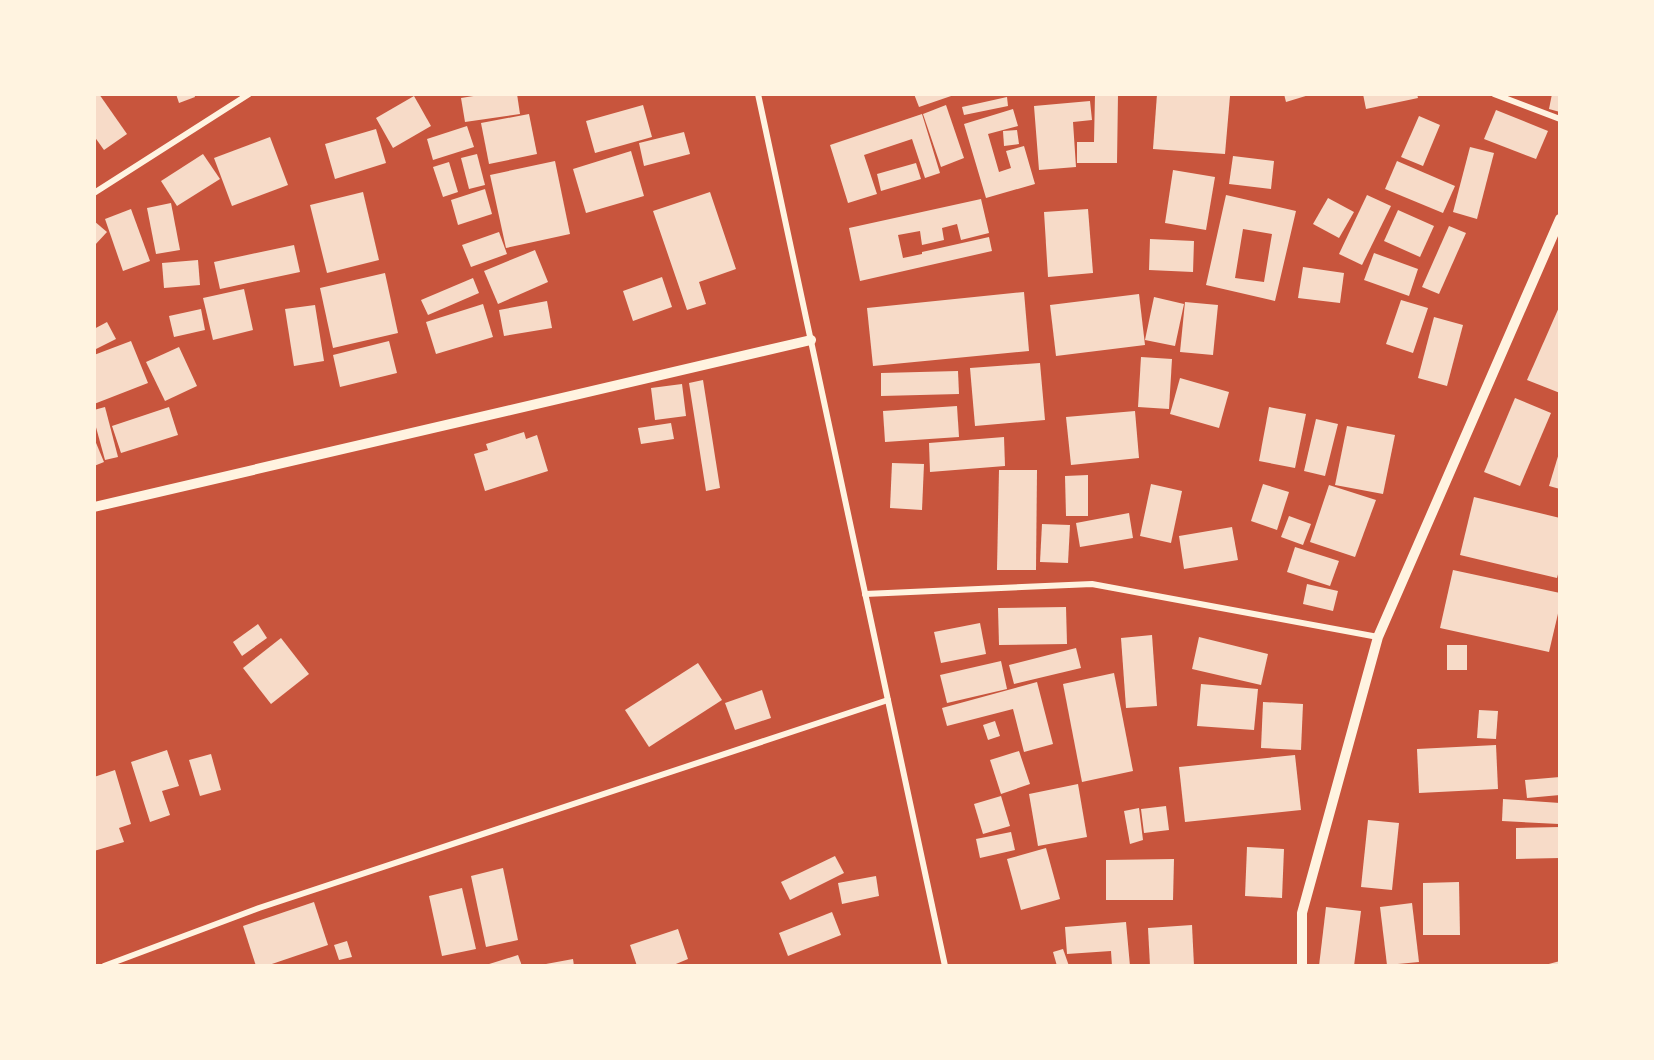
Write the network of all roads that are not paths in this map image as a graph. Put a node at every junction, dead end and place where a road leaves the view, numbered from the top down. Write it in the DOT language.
graph roads {
  1 [pos="249,94"];
  2 [pos="758,94"];
  3 [pos="1494,94"];
  4 [pos="1560,119"];
  5 [pos="94,193"];
  6 [pos="1560,219"];
  7 [pos="811,340"];
  8 [pos="94,507"];
  9 [pos="865,594"];
  10 [pos="1378,637"];
  11 [pos="888,700"];
  12 [pos="104,966"];
  13 [pos="945,966"];
  14 [pos="1302,966"];
  1 -- 5 [label="street"];
  2 -- 7 [label="street"];
  3 -- 4 [label="street"];
  6 -- 10 [label="street"];
  7 -- 8 [label="street"];
  7 -- 9 [label="street"];
  9 -- 10 [label="street"];
  9 -- 11 [label="street"];
  10 -- 14 [label="street"];
  11 -- 12 [label="street"];
  11 -- 13 [label="street"];
}
